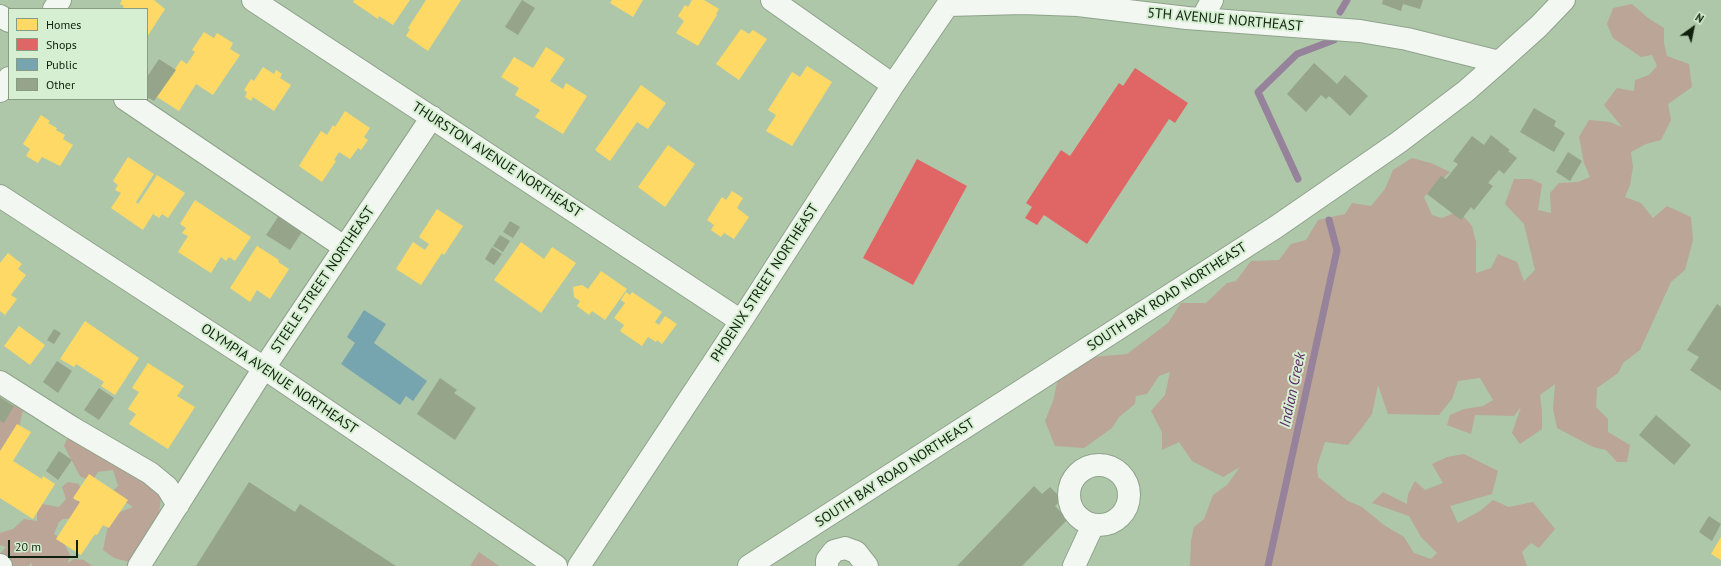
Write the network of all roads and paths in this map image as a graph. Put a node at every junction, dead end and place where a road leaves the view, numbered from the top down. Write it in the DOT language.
graph roads {
  1 [pos="253,0"];
  2 [pos="772,0"];
  3 [pos="1212,0"];
  4 [pos="1564,0"];
  5 [pos="950,3"];
  6 [pos="1202,19"];
  7 [pos="1499,62"];
  8 [pos="8,79"];
  9 [pos="893,85"];
  10 [pos="0,91"];
  11 [pos="126,100"];
  12 [pos="432,117"];
  13 [pos="0,196"];
  14 [pos="344,247"];
  15 [pos="741,321"];
  16 [pos="264,368"];
  17 [pos="0,382"];
  18 [pos="178,504"];
  19 [pos="816,524"];
  20 [pos="1093,525"];
  21 [pos="830,559"];
  22 [pos="140,566"];
  23 [pos="556,566"];
  24 [pos="579,566"];
  25 [pos="749,566"];
  26 [pos="867,566"];
  27 [pos="1074,566"];
  1 -- 12 [label="street, THURSTON AVENUE NORTHEAST"];
  2 -- 9 [label="street"];
  3 -- 6 [label="street"];
  4 -- 7 [label="street, SOUTH BAY ROAD NORTHEAST"];
  5 -- 6 [label="street, 5TH AVENUE NORTHEAST"];
  5 -- 9 [label="street, PHOENIX STREET NORTHEAST"];
  6 -- 7 [label="street, 5TH AVENUE NORTHEAST"];
  7 -- 19 [label="street, SOUTH BAY ROAD NORTHEAST"];
  8 -- 10 [label="street"];
  9 -- 15 [label="street, PHOENIX STREET NORTHEAST"];
  11 -- 14 [label="street"];
  12 -- 14 [label="street, STEELE STREET NORTHEAST"];
  12 -- 15 [label="street, THURSTON AVENUE NORTHEAST"];
  13 -- 16 [label="street, OLYMPIA AVENUE NORTHEAST"];
  14 -- 16 [label="street, STEELE STREET NORTHEAST"];
  15 -- 24 [label="street, PHOENIX STREET NORTHEAST"];
  16 -- 18 [label="street, STEELE STREET NORTHEAST"];
  16 -- 23 [label="street, OLYMPIA AVENUE NORTHEAST"];
  17 -- 18 [label="street"];
  18 -- 22 [label="street, STEELE STREET NORTHEAST"];
  19 -- 21 [label="street"];
  19 -- 25 [label="street, SOUTH BAY ROAD NORTHEAST"];
  20 -- 27 [label="street"];
  21 -- 26 [label="street"];
}
